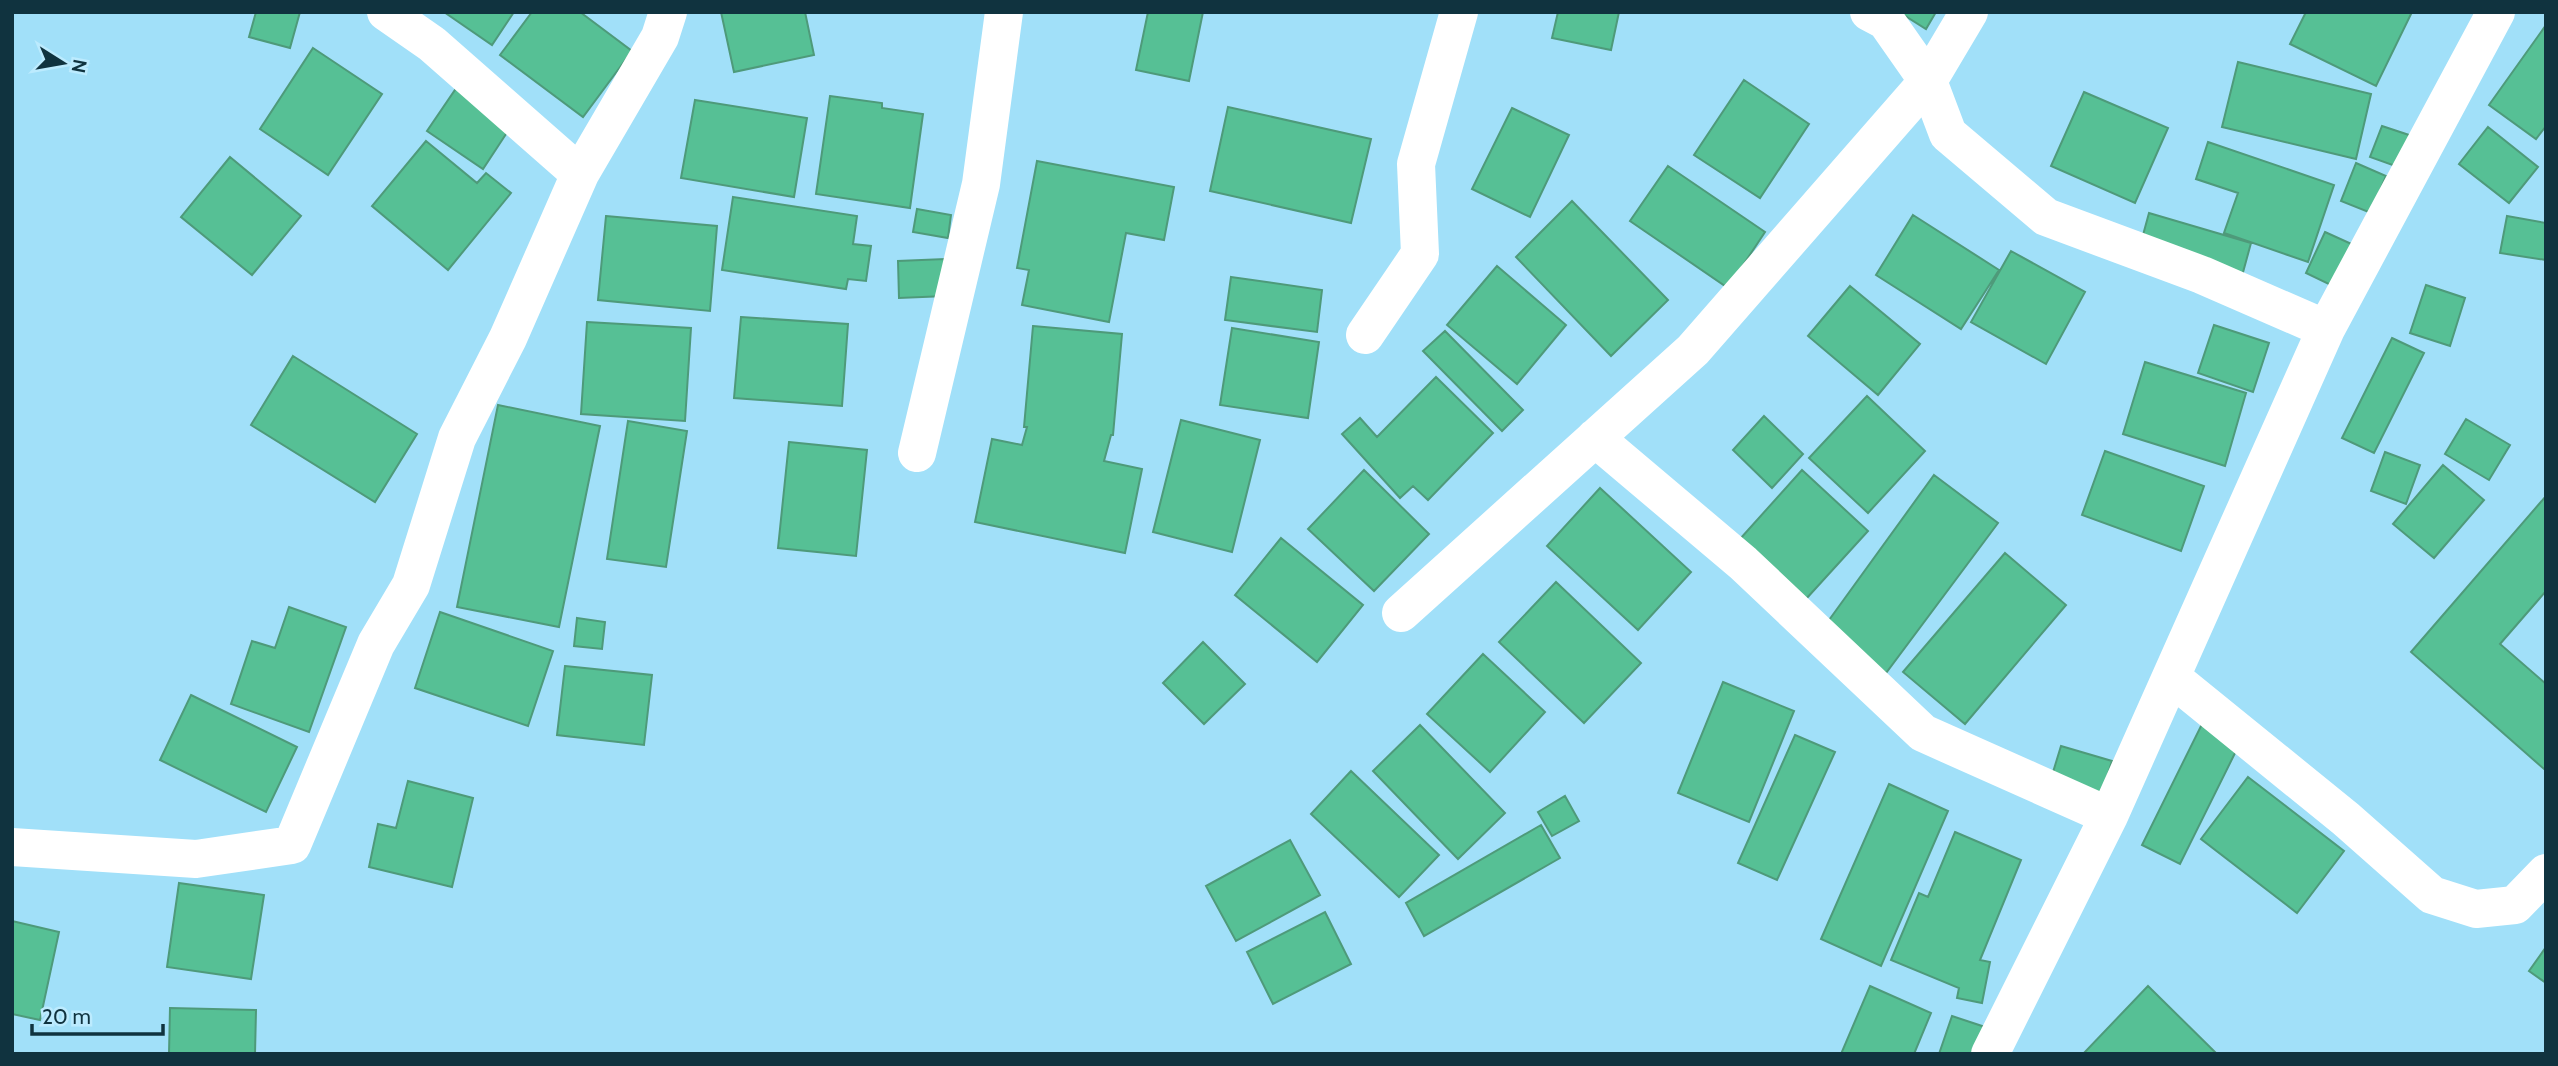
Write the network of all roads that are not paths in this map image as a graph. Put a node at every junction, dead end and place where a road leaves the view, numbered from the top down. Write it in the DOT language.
graph roads {
  1 [pos="386,12"];
  2 [pos="668,12"];
  3 [pos="1003,12"];
  4 [pos="1460,12"];
  5 [pos="1869,12"];
  6 [pos="1969,12"];
  7 [pos="2496,12"];
  8 [pos="1928,80"];
  9 [pos="580,174"];
  10 [pos="2326,329"];
  11 [pos="1364,335"];
  12 [pos="1595,438"];
  13 [pos="917,453"];
  14 [pos="1401,612"];
  15 [pos="2171,677"];
  16 [pos="2109,816"];
  17 [pos="12,847"];
  18 [pos="2546,873"];
  19 [pos="1990,1054"];
  1 -- 9 [label="street"];
  2 -- 9 [label="street"];
  3 -- 13 [label="street"];
  4 -- 11 [label="street"];
  5 -- 8 [label="street"];
  6 -- 8 [label="street"];
  7 -- 10 [label="street"];
  8 -- 10 [label="street"];
  8 -- 12 [label="street"];
  9 -- 17 [label="street"];
  10 -- 15 [label="street"];
  12 -- 14 [label="street"];
  12 -- 16 [label="street"];
  15 -- 16 [label="street"];
  15 -- 18 [label="street"];
  16 -- 19 [label="street"];
}
